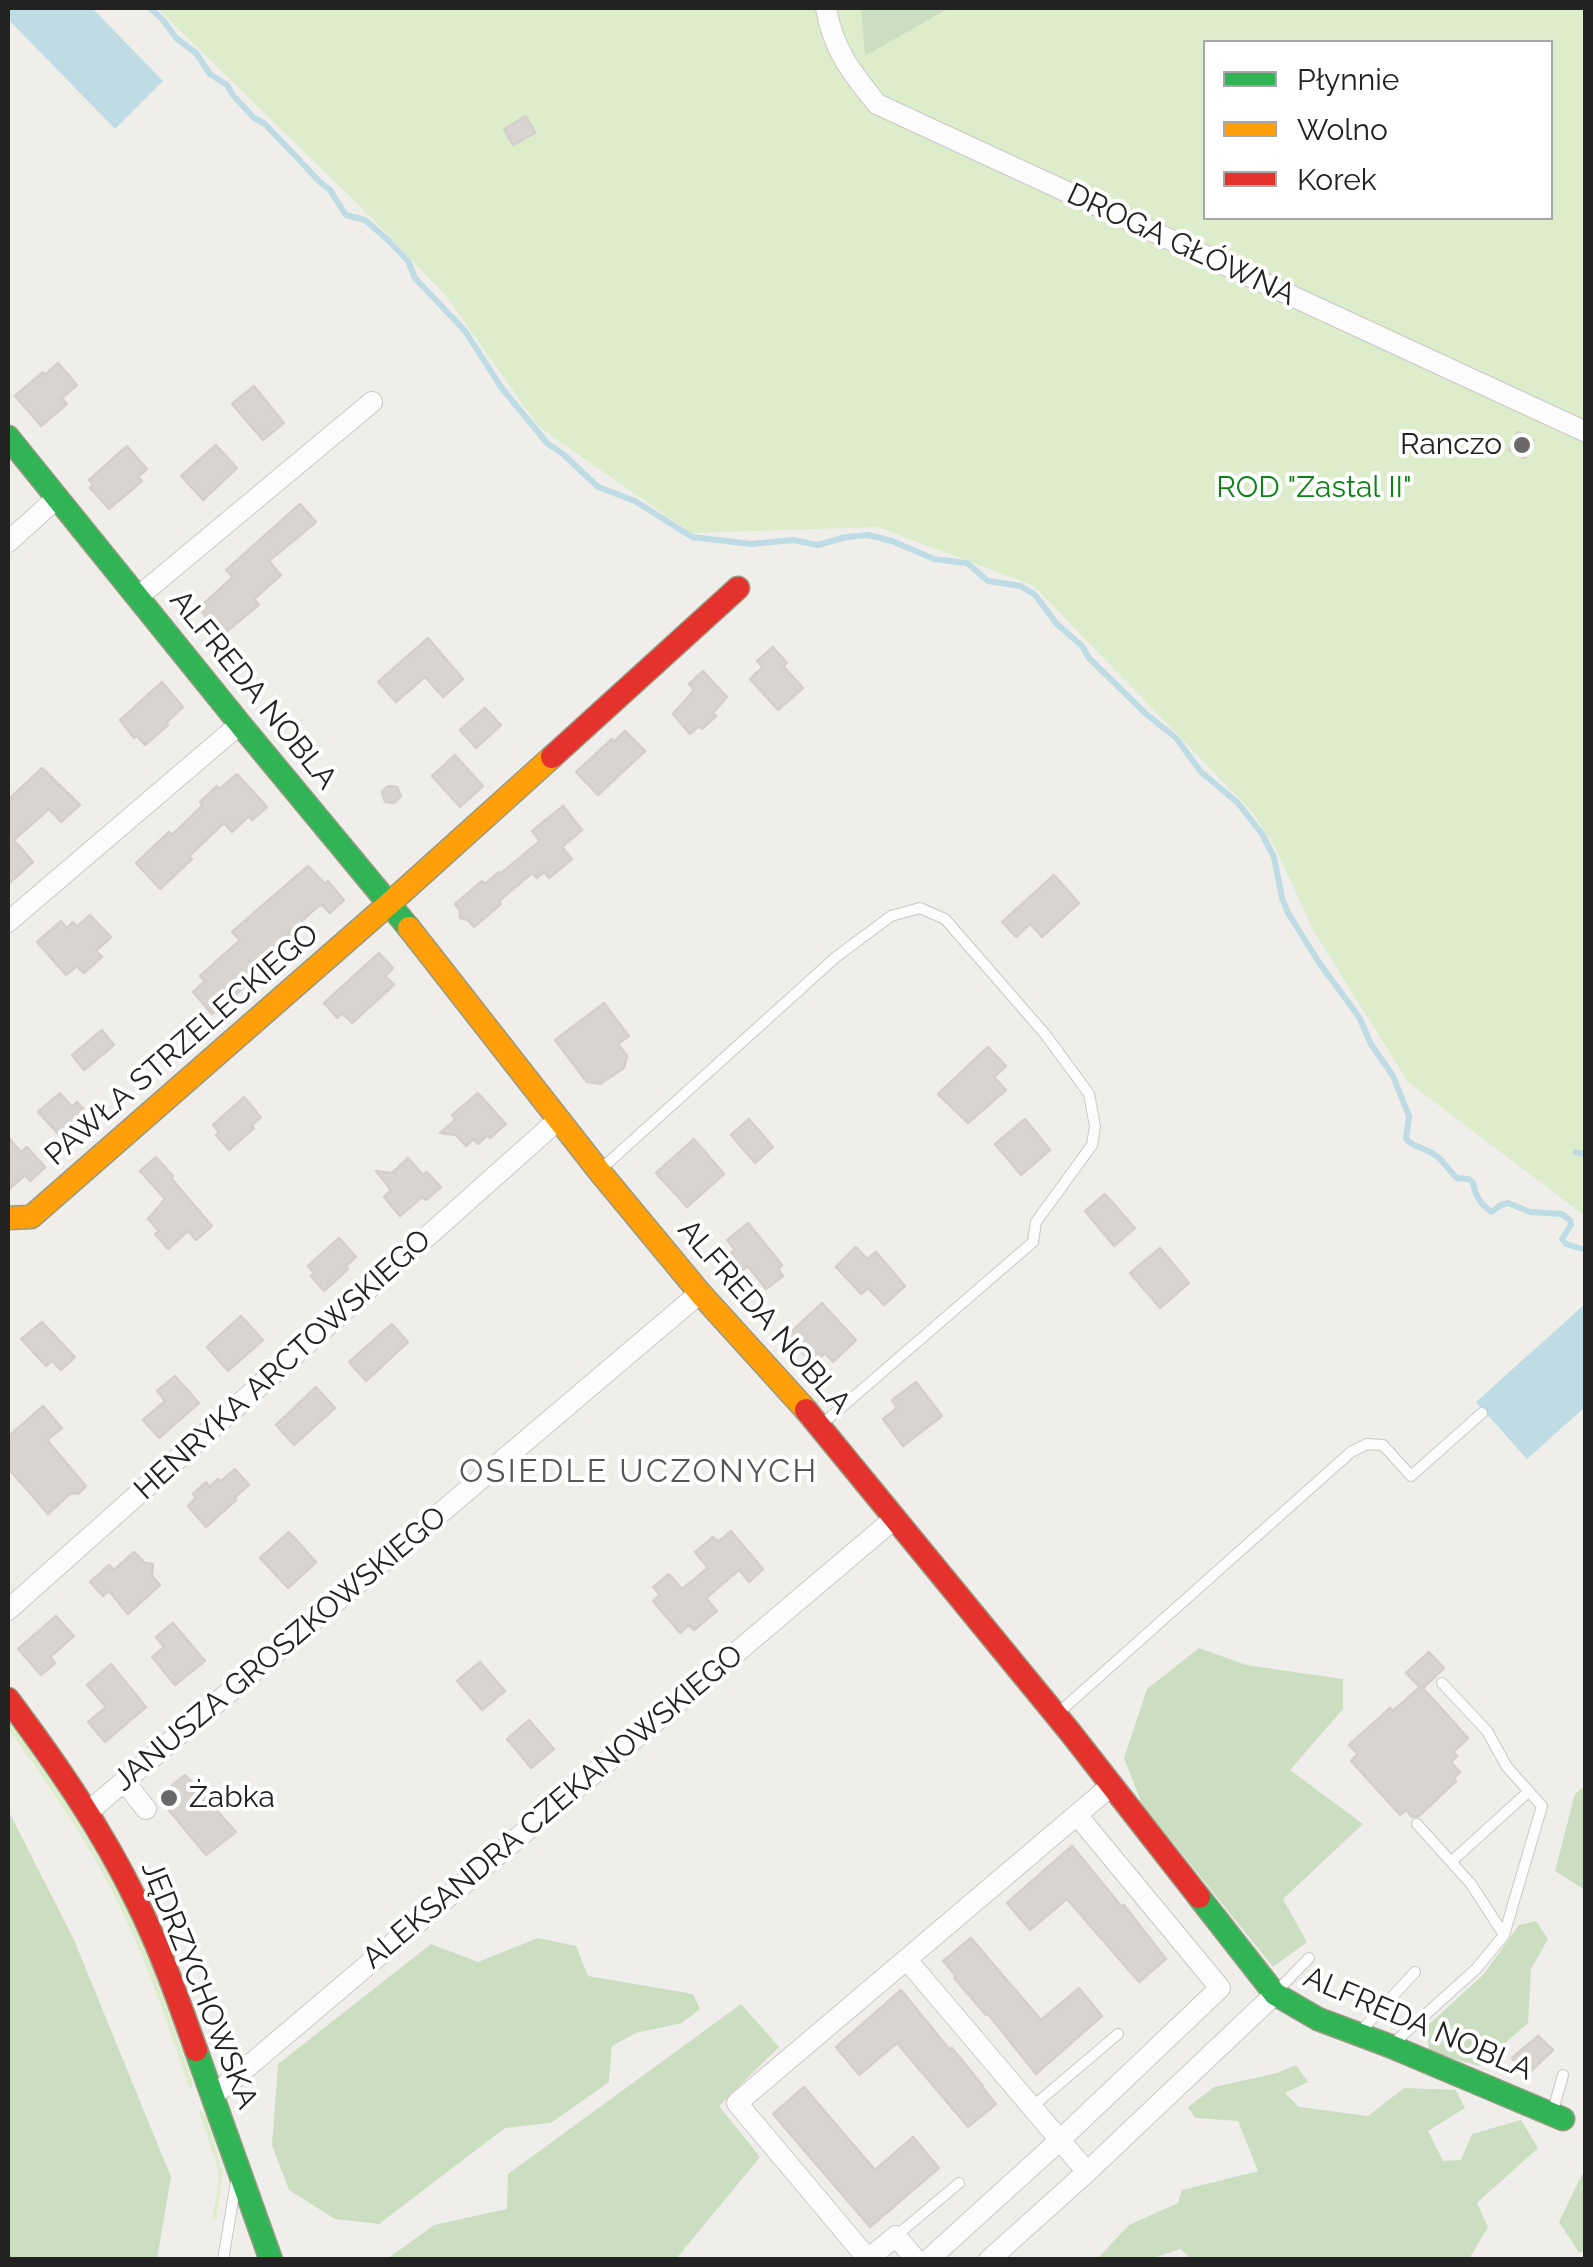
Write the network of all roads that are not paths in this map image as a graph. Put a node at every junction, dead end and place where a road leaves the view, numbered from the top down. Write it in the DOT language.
graph roads {
  1 [pos="826,8"];
  2 [pos="372,402"];
  3 [pos="1586,432"];
  4 [pos="8,437"];
  5 [pos="57,498"];
  6 [pos="8,542"];
  7 [pos="738,588"];
  8 [pos="139,596"];
  9 [pos="240,724"];
  10 [pos="390,903"];
  11 [pos="8,922"];
  12 [pos="558,1120"];
  13 [pos="598,1171"];
  14 [pos="8,1218"];
  15 [pos="700,1293"];
  16 [pos="1482,1412"];
  17 [pos="820,1426"];
  18 [pos="894,1519"];
  19 [pos="8,1610"];
  20 [pos="1442,1683"];
  21 [pos="8,1698"];
  22 [pos="1055,1715"];
  23 [pos="124,1782"];
  24 [pos="1112,1785"];
  25 [pos="1528,1792"];
  26 [pos="146,1809"];
  27 [pos="88,1811"];
  28 [pos="1077,1814"];
  29 [pos="1417,1824"];
  30 [pos="1452,1862"];
  31 [pos="1504,1936"];
  32 [pos="1309,1958"];
  33 [pos="906,1960"];
  34 [pos="1415,1972"];
  35 [pos="1274,1994"];
  36 [pos="1118,2034"];
  37 [pos="1358,2034"];
  38 [pos="1390,2046"];
  39 [pos="1563,2074"];
  40 [pos="213,2096"];
  41 [pos="1031,2107"];
  42 [pos="1557,2117"];
  43 [pos="1059,2141"];
  44 [pos="238,2166"];
  45 [pos="1087,2172"];
  46 [pos="959,2183"];
  47 [pos="896,2236"];
  48 [pos="223,2260"];
  49 [pos="272,2260"];
  50 [pos="916,2260"];
  51 [pos="928,2260"];
  52 [pos="989,2260"];
  1 -- 3 [label="street, DROGA GŁÓWNA"];
  2 -- 8 [label="street"];
  4 -- 5 [label="street, ALFREDA NOBLA"];
  5 -- 6 [label="street"];
  5 -- 8 [label="street, ALFREDA NOBLA"];
  7 -- 10 [label="street, PAWŁA STRZELECKIEGO"];
  8 -- 9 [label="street, ALFREDA NOBLA"];
  9 -- 10 [label="street, ALFREDA NOBLA"];
  9 -- 11 [label="street"];
  10 -- 12 [label="street, ALFREDA NOBLA"];
  10 -- 14 [label="street, PAWŁA STRZELECKIEGO"];
  12 -- 13 [label="street, ALFREDA NOBLA"];
  12 -- 19 [label="street, HENRYKA ARCTOWSKIEGO"];
  13 -- 15 [label="street, ALFREDA NOBLA"];
  13 -- 17 [label="lane"];
  15 -- 17 [label="street, ALFREDA NOBLA"];
  15 -- 23 [label="street, JANUSZA GROSZKOWSKIEGO"];
  16 -- 22 [label="lane"];
  17 -- 18 [label="street, ALFREDA NOBLA"];
  18 -- 22 [label="street, ALFREDA NOBLA"];
  18 -- 40 [label="street, ALEKSANDRA CZEKANOWSKIEGO"];
  20 -- 25 [label="lane"];
  21 -- 27 [label="street, JĘDRZYCHOWSKA"];
  22 -- 24 [label="street, ALFREDA NOBLA"];
  23 -- 26 [label="street"];
  23 -- 27 [label="street, JANUSZA GROSZKOWSKIEGO"];
  24 -- 28 [label="street"];
  24 -- 35 [label="street, ALFREDA NOBLA"];
  25 -- 30 [label="lane"];
  25 -- 31 [label="lane"];
  27 -- 40 [label="street, JĘDRZYCHOWSKA"];
  28 -- 33 [label="street"];
  28 -- 43 [label="street"];
  29 -- 30 [label="lane"];
  30 -- 31 [label="lane"];
  31 -- 38 [label="lane"];
  32 -- 35 [label="lane"];
  33 -- 41 [label="street"];
  33 -- 47 [label="street"];
  34 -- 37 [label="lane"];
  35 -- 37 [label="street, ALFREDA NOBLA"];
  35 -- 45 [label="street"];
  36 -- 41 [label="lane"];
  37 -- 38 [label="street, ALFREDA NOBLA"];
  38 -- 42 [label="street, ALFREDA NOBLA"];
  39 -- 42 [label="lane"];
  40 -- 44 [label="street, JĘDRZYCHOWSKA"];
  41 -- 43 [label="street"];
  43 -- 45 [label="street"];
  43 -- 51 [label="street"];
  44 -- 48 [label="lane"];
  44 -- 49 [label="street, JĘDRZYCHOWSKA"];
  45 -- 52 [label="street"];
  46 -- 47 [label="lane"];
  47 -- 50 [label="street"];
}
